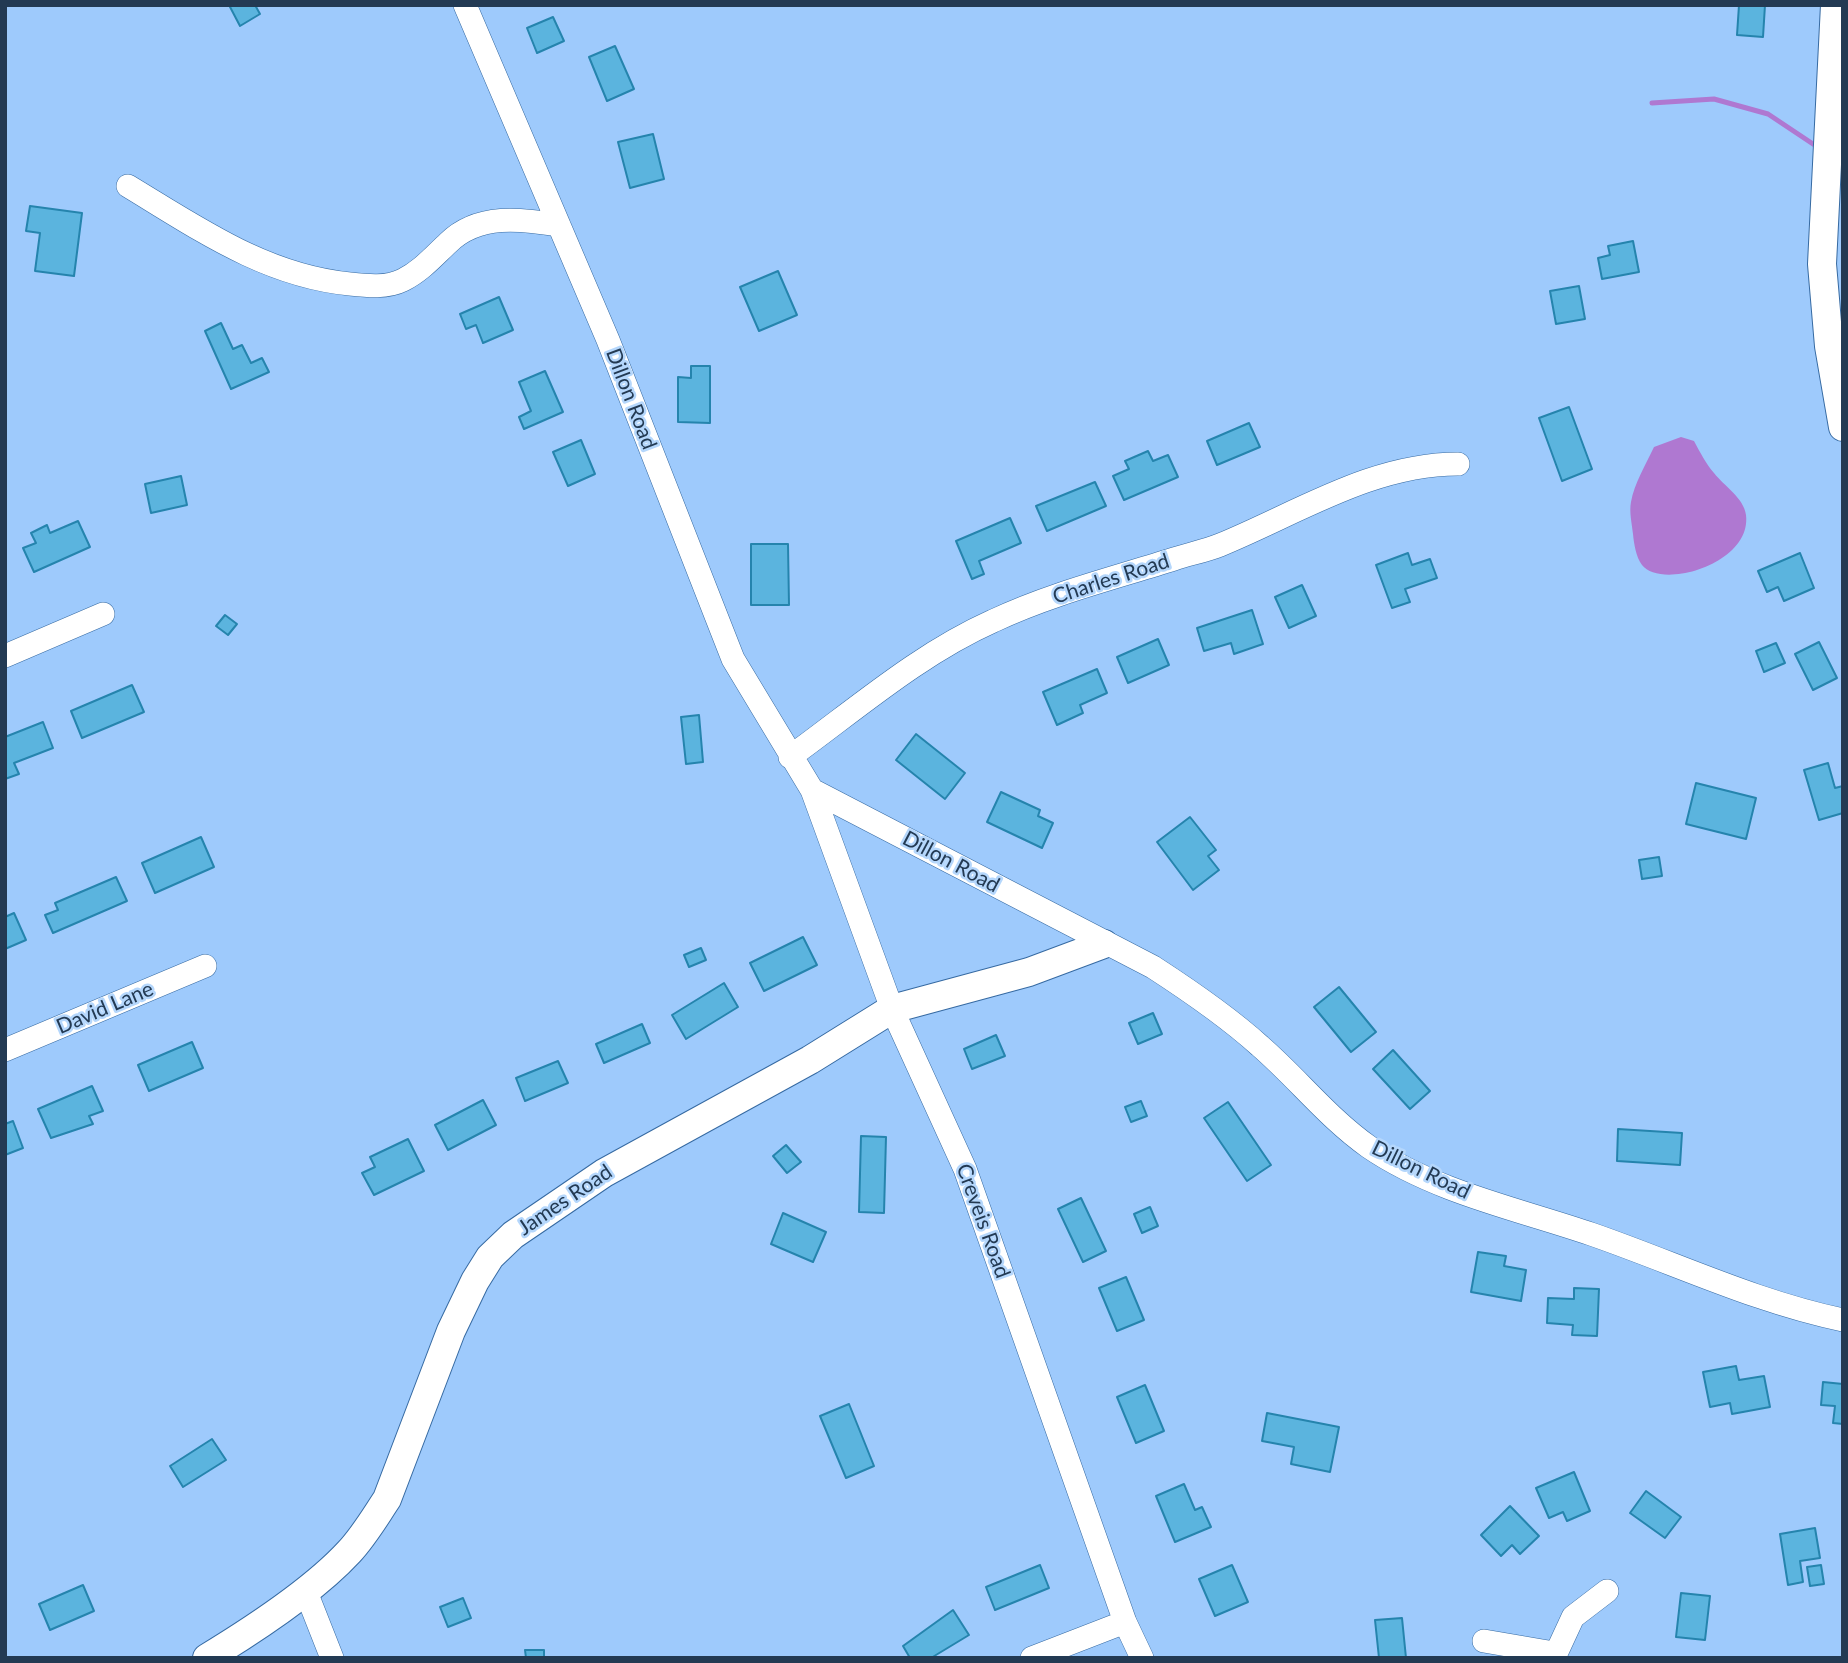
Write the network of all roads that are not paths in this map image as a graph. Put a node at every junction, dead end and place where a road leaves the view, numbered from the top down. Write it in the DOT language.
graph roads {
  1 [pos="465,5"];
  2 [pos="1835,5"];
  3 [pos="128,186"];
  4 [pos="559,225"];
  5 [pos="1843,427"];
  6 [pos="1458,464"];
  7 [pos="103,614"];
  8 [pos="5,656"];
  9 [pos="790,757"];
  10 [pos="812,790"];
  11 [pos="1104,944"];
  12 [pos="205,966"];
  13 [pos="892,1009"];
  14 [pos="5,1050"];
  15 [pos="1843,1320"];
  16 [pos="1606,1591"];
  17 [pos="306,1592"];
  18 [pos="1125,1622"];
  19 [pos="1484,1641"];
  20 [pos="1554,1656"];
  21 [pos="207,1658"];
  22 [pos="332,1658"];
  23 [pos="1032,1658"];
  24 [pos="1142,1658"];
  1 -- 4 [label="street, Dillon Road"];
  2 -- 5 [label="street"];
  3 -- 4 [label="street"];
  4 -- 9 [label="street, Dillon Road"];
  6 -- 9 [label="street, Charles Road"];
  7 -- 8 [label="street"];
  9 -- 10 [label="street, Dillon Road"];
  10 -- 11 [label="street, Dillon Road"];
  10 -- 13 [label="street, Creveis Road"];
  11 -- 13 [label="street, James Road"];
  11 -- 15 [label="street, Dillon Road"];
  12 -- 14 [label="street, David Lane"];
  13 -- 17 [label="street, James Road"];
  13 -- 18 [label="street, Creveis Road"];
  16 -- 20 [label="street"];
  17 -- 21 [label="street, James Road"];
  17 -- 22 [label="street"];
  18 -- 23 [label="street"];
  18 -- 24 [label="street, Creveis Road"];
  19 -- 20 [label="street"];
}
